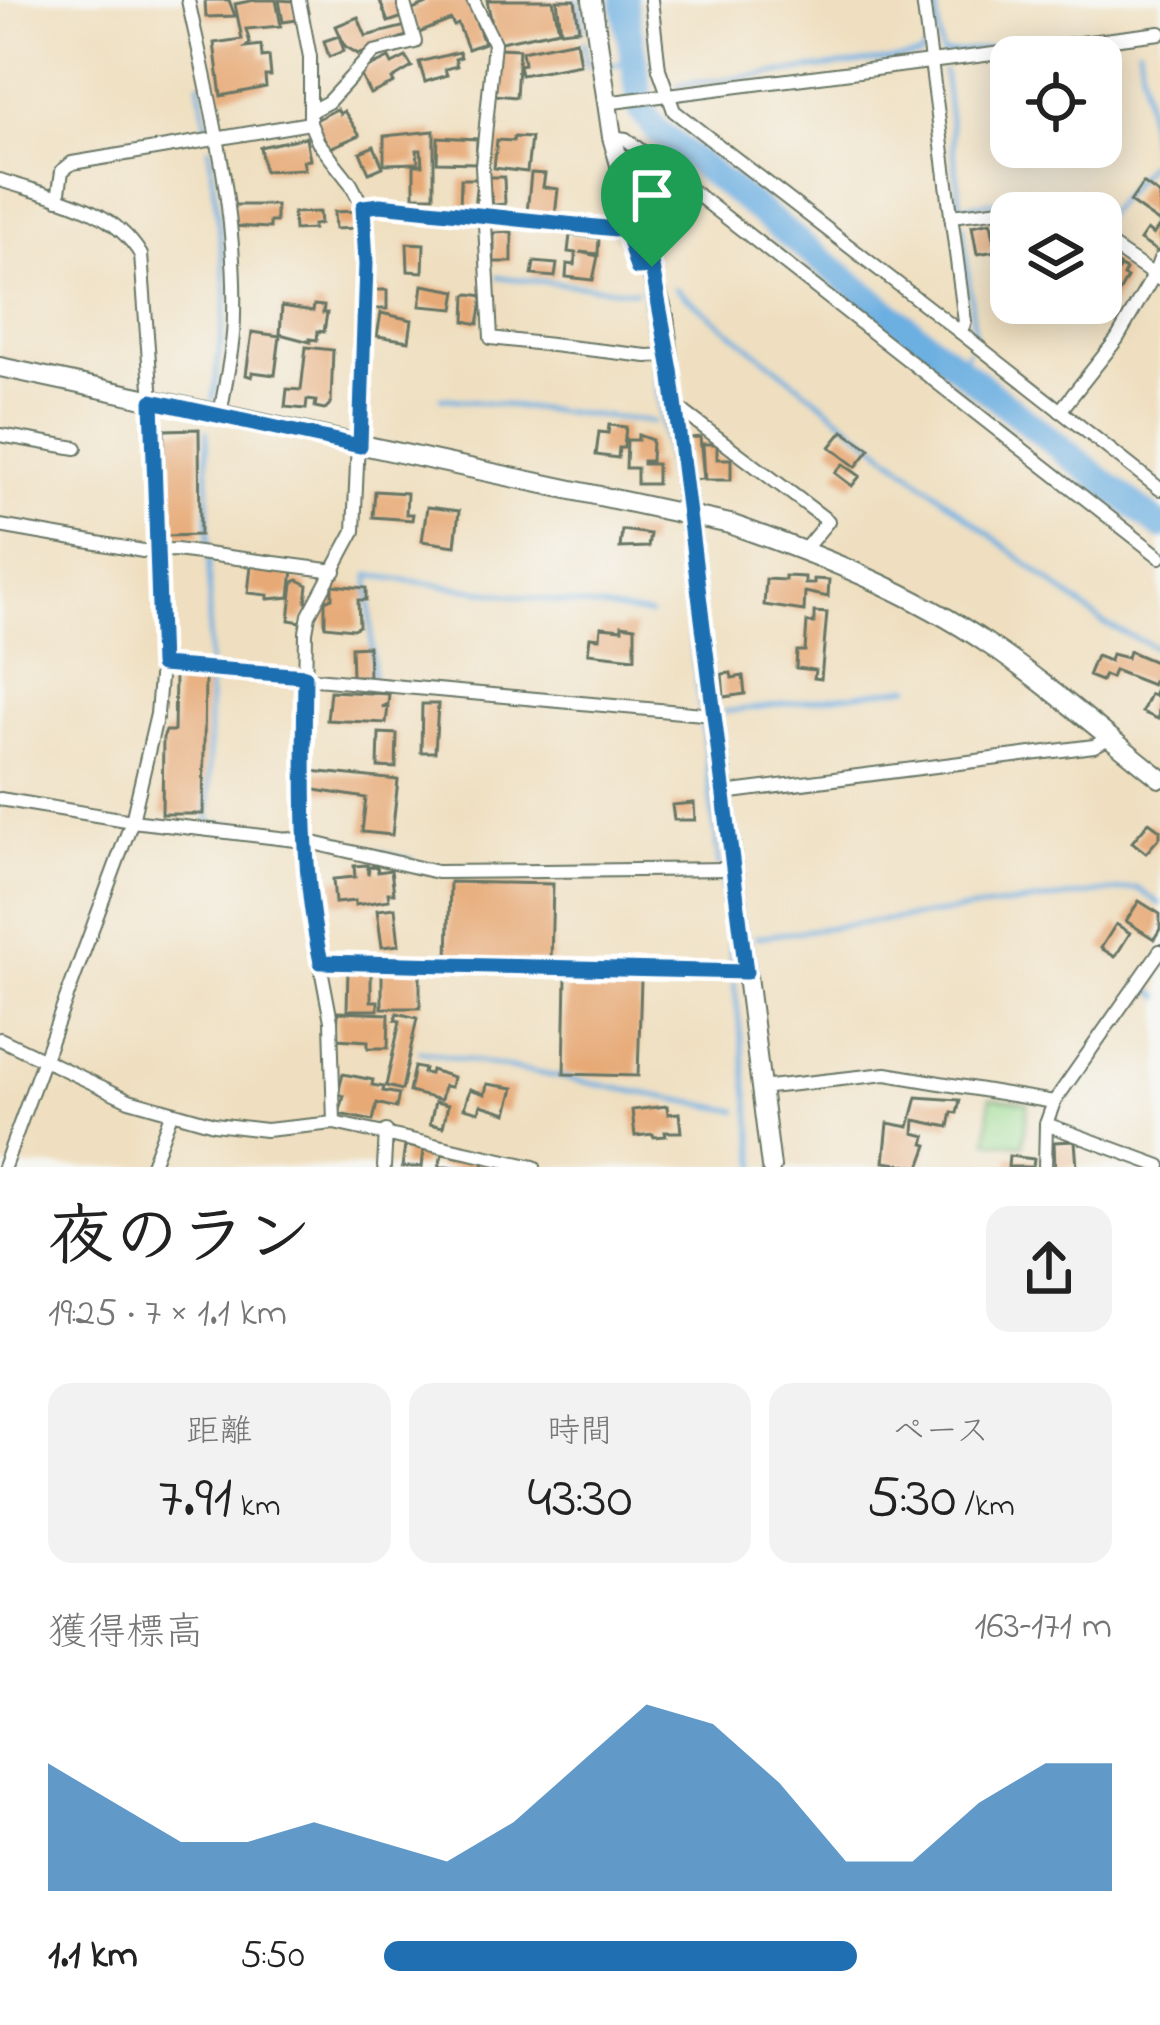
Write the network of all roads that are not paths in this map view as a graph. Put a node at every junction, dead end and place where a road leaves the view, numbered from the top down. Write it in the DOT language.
graph roads {
  1 [pos="188,0"];
  2 [pos="299,0"];
  3 [pos="403,0"];
  4 [pos="473,0"];
  5 [pos="592,0"];
  6 [pos="651,0"];
  7 [pos="923,0"];
  8 [pos="1160,33"];
  9 [pos="931,62"];
  10 [pos="663,95"];
  11 [pos="609,102"];
  12 [pos="311,117"];
  13 [pos="612,136"];
  14 [pos="217,137"];
  15 [pos="0,180"];
  16 [pos="58,199"];
  17 [pos="363,207"];
  18 [pos="990,211"];
  19 [pos="484,214"];
  20 [pos="950,215"];
  21 [pos="1122,254"];
  22 [pos="1160,259"];
  23 [pos="652,267"];
  24 [pos="1157,278"];
  25 [pos="960,332"];
  26 [pos="669,355"];
  27 [pos="0,368"];
  28 [pos="152,401"];
  29 [pos="676,406"];
  30 [pos="1060,411"];
  31 [pos="220,416"];
  32 [pos="0,435"];
  33 [pos="360,446"];
  34 [pos="76,448"];
  35 [pos="1160,488"];
  36 [pos="689,516"];
  37 [pos="0,526"];
  38 [pos="155,550"];
  39 [pos="804,550"];
  40 [pos="1160,557"];
  41 [pos="335,571"];
  42 [pos="161,665"];
  43 [pos="305,676"];
  44 [pos="714,715"];
  45 [pos="1109,737"];
  46 [pos="1160,778"];
  47 [pos="724,793"];
  48 [pos="0,799"];
  49 [pos="132,821"];
  50 [pos="305,841"];
  51 [pos="733,869"];
  52 [pos="1160,951"];
  53 [pos="321,962"];
  54 [pos="746,972"];
  55 [pos="0,1039"];
  56 [pos="43,1059"];
  57 [pos="760,1088"];
  58 [pos="1054,1102"];
  59 [pos="171,1114"];
  60 [pos="334,1123"];
  61 [pos="1046,1124"];
  62 [pos="386,1131"];
  63 [pos="6,1144"];
  64 [pos="1160,1166"];
  65 [pos="4,1167"];
  66 [pos="151,1167"];
  67 [pos="384,1167"];
  68 [pos="533,1167"];
  69 [pos="771,1167"];
  70 [pos="1045,1167"];
  1 -- 14 [label="street"];
  2 -- 12 [label="street"];
  3 -- 12 [label="street"];
  4 -- 19 [label="street"];
  5 -- 11 [label="main road"];
  6 -- 10 [label="street"];
  7 -- 9 [label="street"];
  8 -- 9 [label="street"];
  9 -- 10 [label="street"];
  9 -- 20 [label="street"];
  10 -- 11 [label="street"];
  10 -- 25 [label="street"];
  11 -- 13 [label="main road"];
  12 -- 14 [label="street"];
  12 -- 17 [label="street"];
  13 -- 23 [label="main road"];
  13 -- 40 [label="street"];
  14 -- 16 [label="street"];
  14 -- 31 [label="street"];
  15 -- 16 [label="street"];
  16 -- 28 [label="street"];
  17 -- 19 [label="street"];
  17 -- 33 [label="street"];
  18 -- 20 [label="street"];
  19 -- 23 [label="street"];
  19 -- 26 [label="street"];
  20 -- 25 [label="street"];
  21 -- 24 [label="street"];
  22 -- 24 [label="street"];
  23 -- 26 [label="main road"];
  24 -- 30 [label="street"];
  25 -- 30 [label="street"];
  26 -- 29 [label="main road"];
  27 -- 28 [label="main road"];
  28 -- 31 [label="main road"];
  28 -- 38 [label="street"];
  29 -- 36 [label="main road"];
  29 -- 39 [label="street"];
  30 -- 35 [label="street"];
  31 -- 33 [label="main road"];
  32 -- 34 [label="street"];
  33 -- 36 [label="main road"];
  33 -- 41 [label="street"];
  36 -- 39 [label="main road"];
  36 -- 44 [label="main road"];
  37 -- 38 [label="street"];
  38 -- 41 [label="street"];
  38 -- 42 [label="street"];
  39 -- 45 [label="main road"];
  41 -- 43 [label="street"];
  42 -- 43 [label="street"];
  42 -- 49 [label="street"];
  43 -- 44 [label="street"];
  43 -- 50 [label="street"];
  44 -- 47 [label="main road"];
  45 -- 46 [label="main road"];
  45 -- 47 [label="street"];
  47 -- 51 [label="main road"];
  48 -- 49 [label="street"];
  49 -- 50 [label="street"];
  49 -- 56 [label="street"];
  50 -- 51 [label="street"];
  50 -- 53 [label="street"];
  51 -- 54 [label="main road"];
  52 -- 58 [label="street"];
  53 -- 54 [label="street"];
  53 -- 60 [label="street"];
  54 -- 57 [label="main road"];
  55 -- 56 [label="street"];
  56 -- 59 [label="street"];
  56 -- 63 [label="street"];
  57 -- 58 [label="street"];
  57 -- 69 [label="main road"];
  58 -- 61 [label="street"];
  59 -- 60 [label="street"];
  59 -- 66 [label="street"];
  60 -- 62 [label="street"];
  61 -- 64 [label="street"];
  61 -- 70 [label="street"];
  62 -- 67 [label="street"];
  62 -- 68 [label="street"];
  63 -- 65 [label="street"];
}
